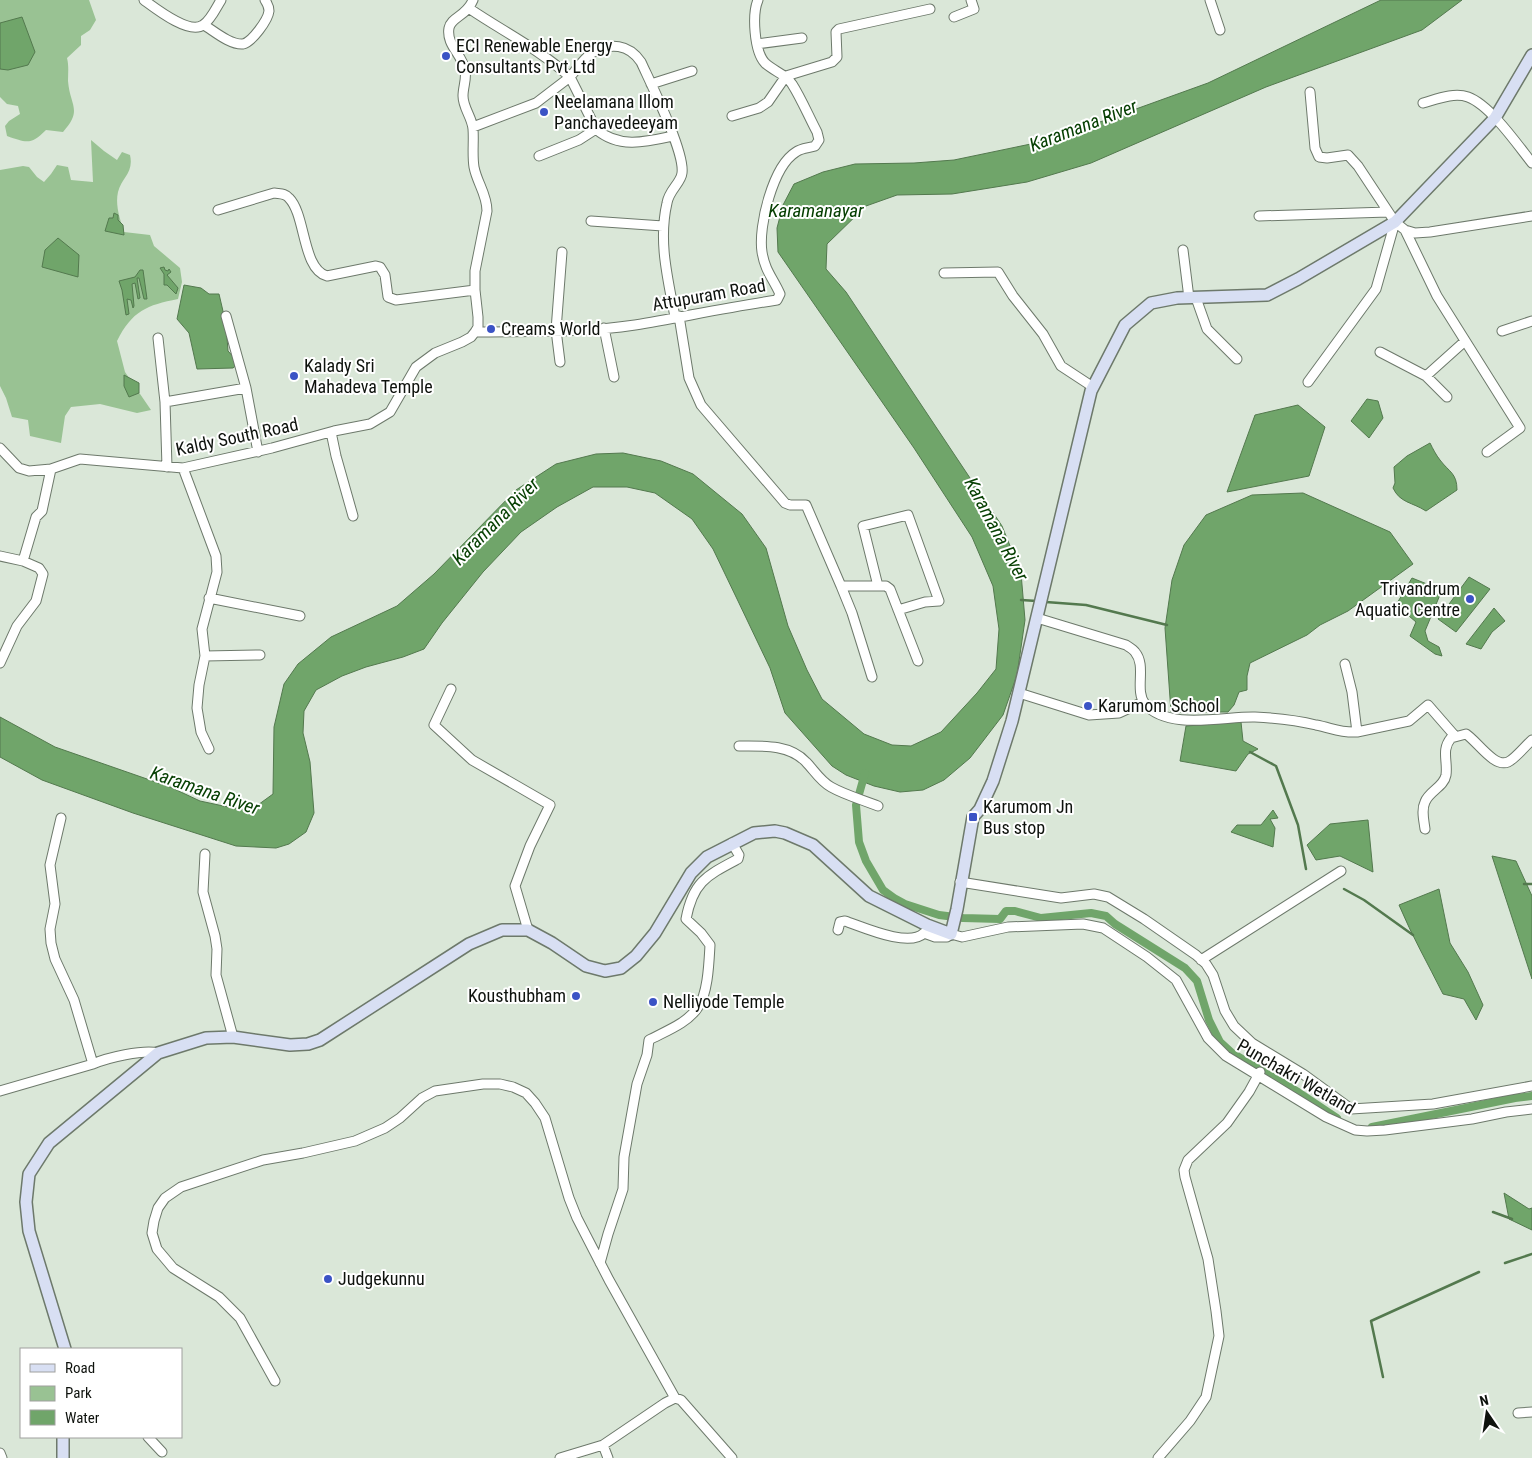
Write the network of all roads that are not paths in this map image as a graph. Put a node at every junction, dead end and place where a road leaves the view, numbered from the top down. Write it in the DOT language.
graph roads {
  1 [pos="144,0"];
  2 [pos="221,0"];
  3 [pos="265,0"];
  4 [pos="758,0"];
  5 [pos="971,0"];
  6 [pos="1210,0"];
  7 [pos="471,4"];
  8 [pos="930,9"];
  9 [pos="954,17"];
  10 [pos="204,25"];
  11 [pos="1220,30"];
  12 [pos="802,38"];
  13 [pos="757,44"];
  14 [pos="1532,55"];
  15 [pos="692,72"];
  16 [pos="786,76"];
  17 [pos="570,77"];
  18 [pos="651,84"];
  19 [pos="1310,92"];
  20 [pos="1423,103"];
  21 [pos="732,116"];
  22 [pos="1496,118"];
  23 [pos="473,127"];
  24 [pos="596,129"];
  25 [pos="673,136"];
  26 [pos="539,156"];
  27 [pos="1532,163"];
  28 [pos="218,210"];
  29 [pos="1388,212"];
  30 [pos="1259,216"];
  31 [pos="1532,216"];
  32 [pos="591,221"];
  33 [pos="1395,222"];
  34 [pos="664,226"];
  35 [pos="1405,230"];
  36 [pos="1183,250"];
  37 [pos="562,252"];
  38 [pos="944,273"];
  39 [pos="475,290"];
  40 [pos="1193,298"];
  41 [pos="226,316"];
  42 [pos="677,317"];
  43 [pos="1532,321"];
  44 [pos="604,328"];
  45 [pos="556,330"];
  46 [pos="1502,331"];
  47 [pos="475,332"];
  48 [pos="158,338"];
  49 [pos="1465,341"];
  50 [pos="1380,352"];
  51 [pos="1237,360"];
  52 [pos="560,362"];
  53 [pos="1426,376"];
  54 [pos="614,377"];
  55 [pos="1308,382"];
  56 [pos="1092,387"];
  57 [pos="246,388"];
  58 [pos="1446,397"];
  59 [pos="166,402"];
  60 [pos="332,432"];
  61 [pos="0,448"];
  62 [pos="258,452"];
  63 [pos="1488,452"];
  64 [pos="167,467"];
  65 [pos="184,468"];
  66 [pos="51,469"];
  67 [pos="353,516"];
  68 [pos="0,556"];
  69 [pos="23,561"];
  70 [pos="841,586"];
  71 [pos="878,586"];
  72 [pos="210,598"];
  73 [pos="898,610"];
  74 [pos="300,616"];
  75 [pos="1037,618"];
  76 [pos="260,654"];
  77 [pos="205,656"];
  78 [pos="918,661"];
  79 [pos="0,663"];
  80 [pos="1345,664"];
  81 [pos="872,677"];
  82 [pos="451,689"];
  83 [pos="1019,693"];
  84 [pos="1143,702"];
  85 [pos="1357,732"];
  86 [pos="1455,736"];
  87 [pos="1532,740"];
  88 [pos="739,746"];
  89 [pos="209,749"];
  90 [pos="878,806"];
  91 [pos="61,818"];
  92 [pos="1424,829"];
  93 [pos="732,843"];
  94 [pos="205,854"];
  95 [pos="1341,871"];
  96 [pos="960,882"];
  97 [pos="528,930"];
  98 [pos="838,930"];
  99 [pos="951,934"];
  100 [pos="1201,960"];
  101 [pos="233,1036"];
  102 [pos="158,1053"];
  103 [pos="92,1064"];
  104 [pos="1259,1073"];
  105 [pos="1532,1086"];
  106 [pos="0,1091"];
  107 [pos="1532,1109"];
  108 [pos="600,1263"];
  109 [pos="65,1348"];
  110 [pos="276,1382"];
  111 [pos="675,1398"];
  112 [pos="1532,1412"];
  113 [pos="1518,1413"];
  114 [pos="63,1438"];
  115 [pos="149,1438"];
  116 [pos="603,1445"];
  117 [pos="162,1452"];
  118 [pos="0,1453"];
  119 [pos="2,1458"];
  120 [pos="63,1458"];
  121 [pos="560,1458"];
  122 [pos="608,1458"];
  123 [pos="732,1458"];
  124 [pos="1158,1458"];
  1 -- 10 [label="street"];
  2 -- 10 [label="street"];
  3 -- 10 [label="street"];
  4 -- 13 [label="street, Attupuram Road"];
  5 -- 9 [label="street"];
  6 -- 11 [label="street"];
  7 -- 17 [label="street"];
  7 -- 23 [label="street"];
  8 -- 16 [label="street"];
  12 -- 13 [label="street"];
  13 -- 16 [label="street, Attupuram Road"];
  14 -- 22 [label="main road"];
  15 -- 18 [label="street"];
  16 -- 21 [label="street"];
  16 -- 42 [label="street, Attupuram Road"];
  17 -- 18 [label="street"];
  17 -- 23 [label="street"];
  17 -- 24 [label="street"];
  18 -- 25 [label="street"];
  19 -- 29 [label="street"];
  20 -- 22 [label="street"];
  22 -- 27 [label="street"];
  22 -- 33 [label="main road"];
  23 -- 39 [label="street"];
  24 -- 25 [label="street"];
  24 -- 26 [label="street"];
  25 -- 34 [label="street"];
  28 -- 39 [label="street"];
  29 -- 30 [label="street"];
  29 -- 33 [label="street"];
  31 -- 35 [label="street"];
  32 -- 34 [label="street"];
  33 -- 35 [label="street"];
  33 -- 40 [label="main road"];
  33 -- 55 [label="street"];
  34 -- 42 [label="street"];
  35 -- 49 [label="street"];
  36 -- 40 [label="street"];
  37 -- 45 [label="street"];
  38 -- 56 [label="street"];
  39 -- 47 [label="street"];
  40 -- 51 [label="street"];
  40 -- 56 [label="main road"];
  41 -- 57 [label="street"];
  42 -- 44 [label="street, Attupuram Road"];
  42 -- 70 [label="street"];
  43 -- 46 [label="street"];
  44 -- 45 [label="street, Attupuram Road"];
  44 -- 54 [label="street"];
  45 -- 47 [label="street, Attupuram Road"];
  45 -- 52 [label="street"];
  47 -- 60 [label="street, Kaldy South Road"];
  48 -- 59 [label="street"];
  49 -- 53 [label="street"];
  49 -- 63 [label="street"];
  50 -- 53 [label="street"];
  53 -- 58 [label="street"];
  56 -- 75 [label="main road"];
  57 -- 59 [label="street"];
  57 -- 62 [label="street"];
  59 -- 64 [label="street"];
  60 -- 62 [label="street, Kaldy South Road"];
  60 -- 67 [label="street"];
  61 -- 66 [label="street, Kaldy South Road"];
  62 -- 65 [label="street, Kaldy South Road"];
  64 -- 65 [label="street, Kaldy South Road"];
  64 -- 66 [label="street, Kaldy South Road"];
  65 -- 72 [label="street"];
  66 -- 69 [label="street"];
  68 -- 69 [label="street"];
  69 -- 79 [label="street"];
  70 -- 71 [label="street"];
  70 -- 81 [label="street"];
  71 -- 73 [label="street"];
  71 -- 73 [label="street"];
  72 -- 74 [label="street"];
  72 -- 77 [label="street"];
  73 -- 78 [label="street"];
  75 -- 83 [label="main road"];
  75 -- 84 [label="street"];
  76 -- 77 [label="street"];
  77 -- 89 [label="street"];
  80 -- 85 [label="street"];
  82 -- 97 [label="street"];
  83 -- 84 [label="street"];
  83 -- 96 [label="main road"];
  84 -- 85 [label="street"];
  85 -- 86 [label="street"];
  86 -- 87 [label="street"];
  86 -- 92 [label="street"];
  88 -- 90 [label="street"];
  91 -- 103 [label="street"];
  93 -- 97 [label="main road"];
  93 -- 99 [label="main road"];
  93 -- 108 [label="street"];
  94 -- 101 [label="street"];
  95 -- 100 [label="street"];
  96 -- 99 [label="main road"];
  96 -- 100 [label="street"];
  97 -- 101 [label="main road"];
  98 -- 99 [label="street, Punchakri Wetland"];
  99 -- 104 [label="street, Punchakri Wetland"];
  100 -- 105 [label="street"];
  101 -- 102 [label="main road"];
  102 -- 103 [label="street"];
  102 -- 109 [label="main road"];
  103 -- 106 [label="street"];
  104 -- 107 [label="street, Punchakri Wetland"];
  104 -- 124 [label="street"];
  108 -- 110 [label="street"];
  108 -- 111 [label="street"];
  111 -- 116 [label="street"];
  111 -- 123 [label="street"];
  112 -- 113 [label="street"];
  114 -- 120 [label="main road"];
  115 -- 117 [label="street"];
  116 -- 121 [label="street"];
  116 -- 122 [label="street"];
  118 -- 119 [label="street"];
}
